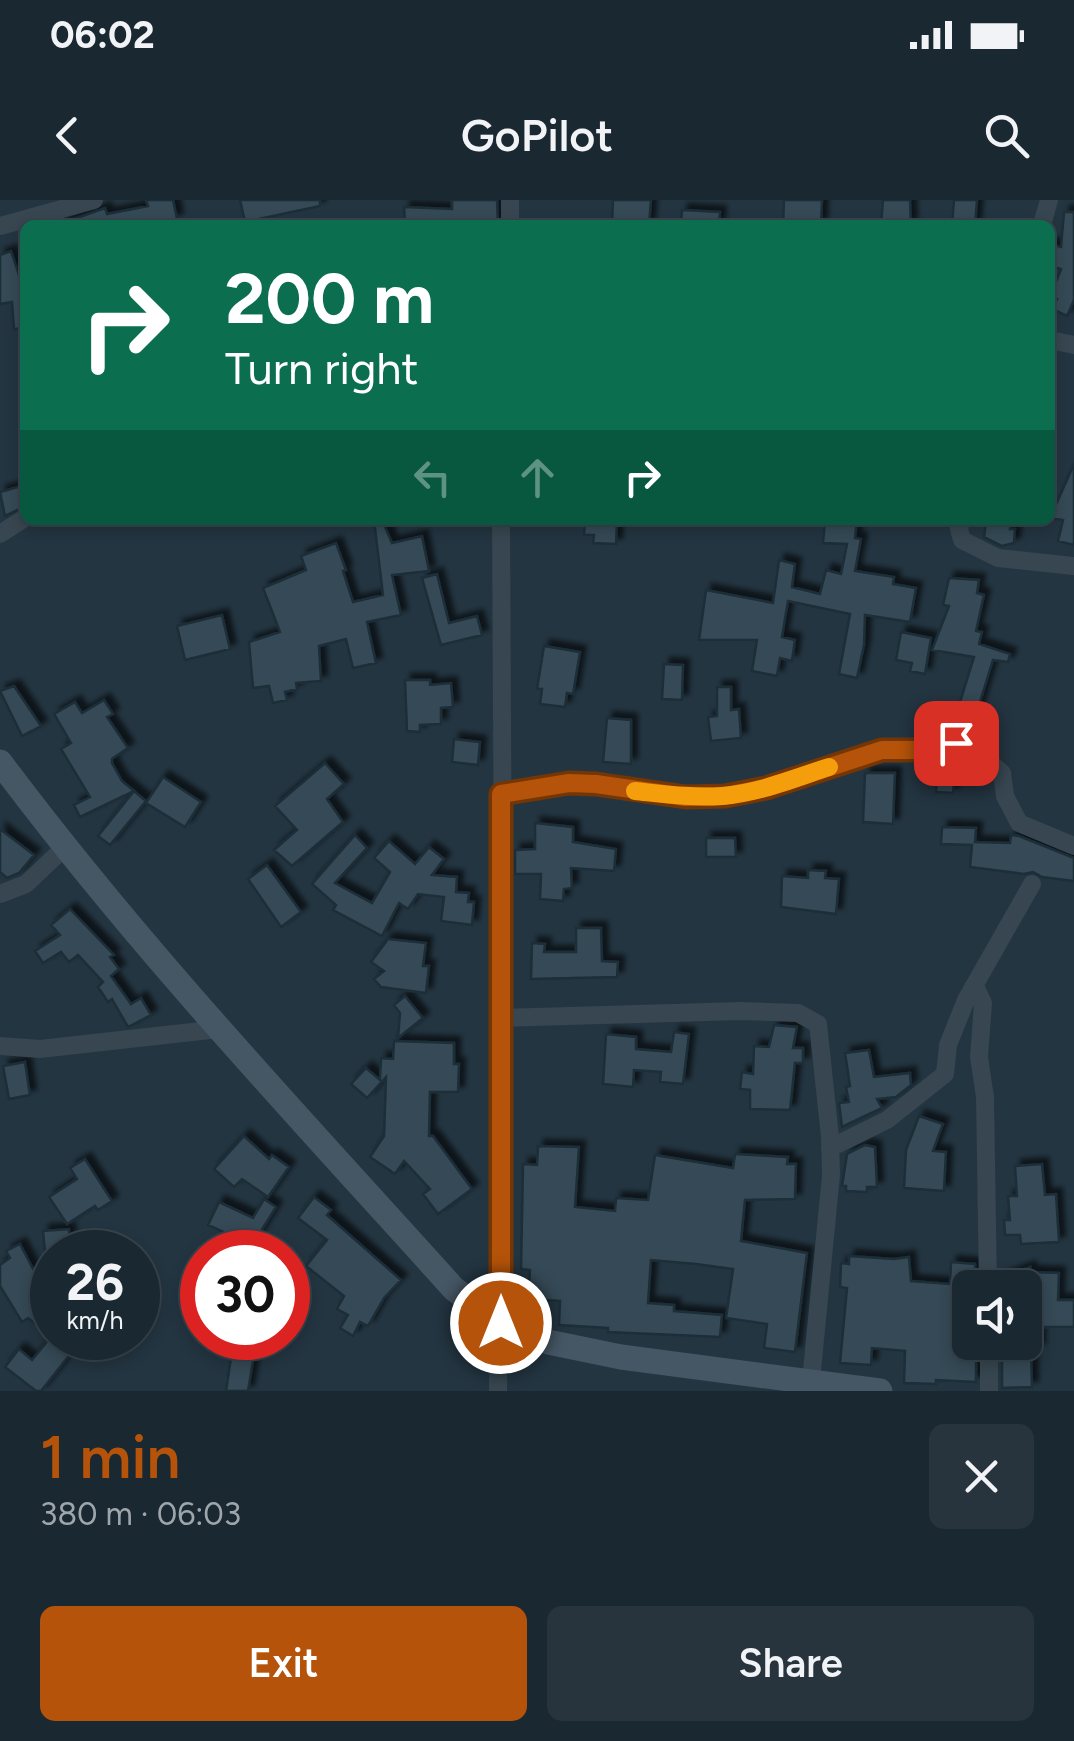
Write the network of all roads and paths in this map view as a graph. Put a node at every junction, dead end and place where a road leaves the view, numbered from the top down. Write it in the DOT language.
graph roads {
  1 [pos="94,200"];
  2 [pos="22,220"];
  3 [pos="502,525"];
  4 [pos="959,525"];
  5 [pos="1074,566"];
  6 [pos="0,762"];
  7 [pos="501,794"];
  8 [pos="1074,846"];
  9 [pos="64,848"];
  10 [pos="1032,884"];
  11 [pos="0,894"];
  12 [pos="975,986"];
  13 [pos="503,1018"];
  14 [pos="220,1029"];
  15 [pos="0,1046"];
  16 [pos="830,1148"];
  17 [pos="988,1270"];
  18 [pos="501,1323"];
  19 [pos="989,1360"];
  20 [pos="811,1381"];
  21 [pos="498,1391"];
  22 [pos="880,1391"];
  23 [pos="989,1391"];
  1 -- 2 [label="street"];
  3 -- 7 [label="street"];
  4 -- 5 [label="street"];
  6 -- 9 [label="street"];
  7 -- 8 [label="street"];
  7 -- 13 [label="street"];
  9 -- 11 [label="street"];
  9 -- 14 [label="street"];
  10 -- 12 [label="street"];
  12 -- 16 [label="street"];
  12 -- 17 [label="street"];
  13 -- 16 [label="street"];
  13 -- 18 [label="street"];
  14 -- 15 [label="street"];
  14 -- 18 [label="street"];
  16 -- 20 [label="street"];
  18 -- 20 [label="street"];
  18 -- 21 [label="street"];
  19 -- 23 [label="street"];
  20 -- 22 [label="street"];
}
